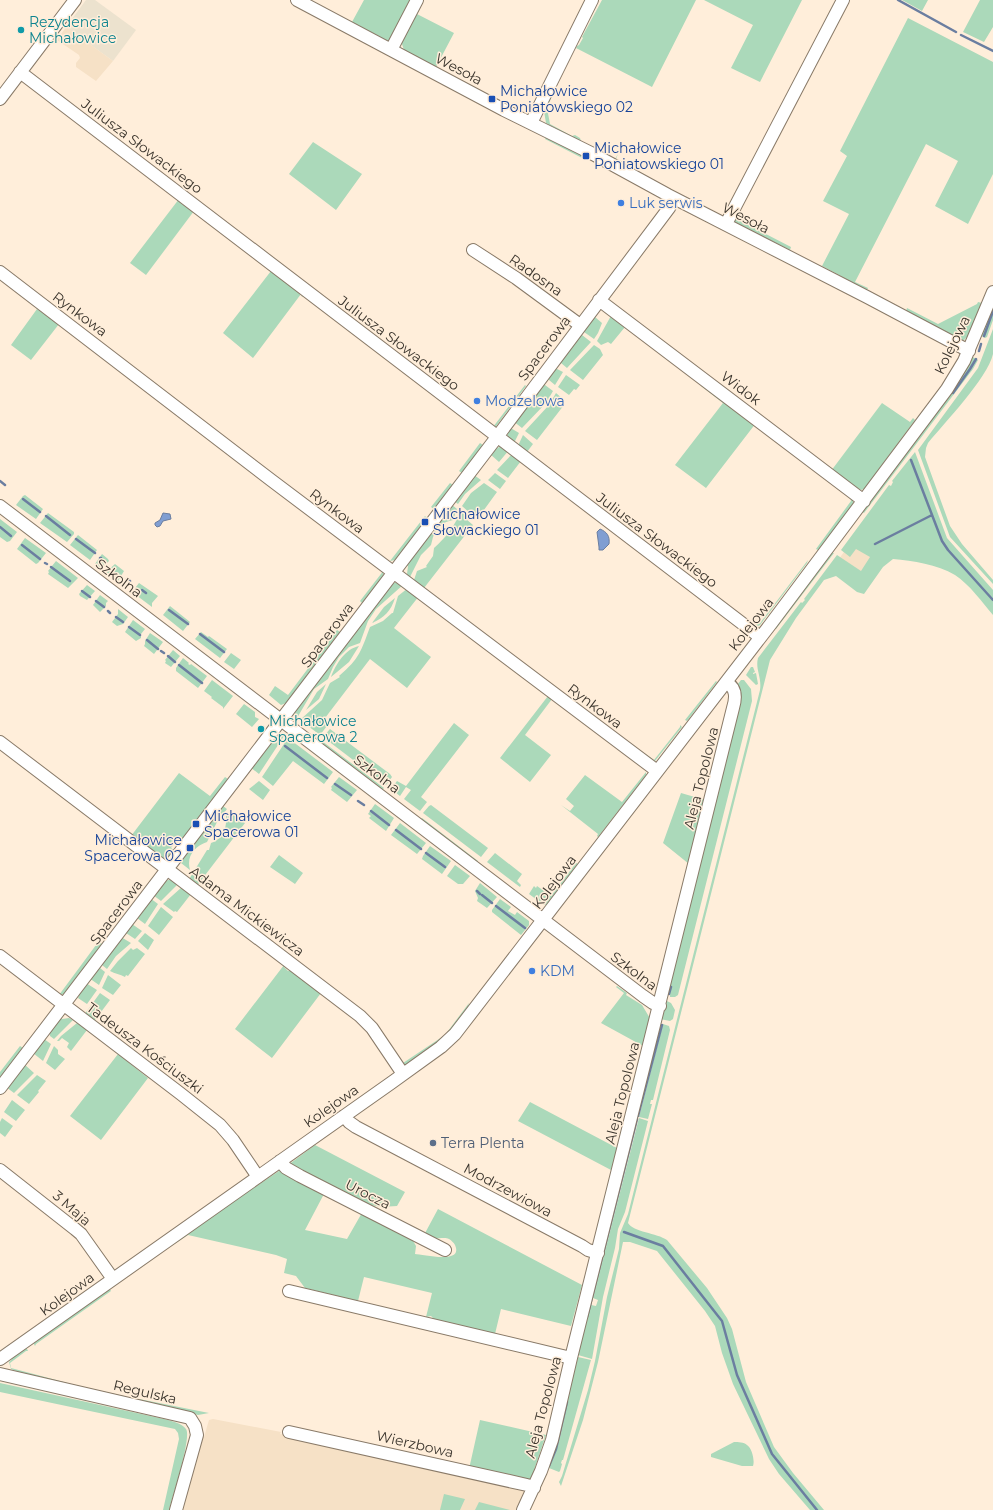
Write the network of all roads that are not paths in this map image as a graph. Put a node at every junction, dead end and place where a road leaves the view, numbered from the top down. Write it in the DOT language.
graph roads {
  1 [pos="75,0"];
  2 [pos="297,0"];
  3 [pos="417,0"];
  4 [pos="592,0"];
  5 [pos="843,0"];
  6 [pos="391,50"];
  7 [pos="20,72"];
  8 [pos="0,99"];
  9 [pos="530,123"];
  10 [pos="674,198"];
  11 [pos="726,224"];
  12 [pos="473,250"];
  13 [pos="0,272"];
  14 [pos="993,292"];
  15 [pos="599,300"];
  16 [pos="580,325"];
  17 [pos="969,351"];
  18 [pos="497,437"];
  19 [pos="864,501"];
  20 [pos="0,506"];
  21 [pos="394,572"];
  22 [pos="760,637"];
  23 [pos="726,682"];
  24 [pos="281,720"];
  25 [pos="0,742"];
  26 [pos="657,771"];
  27 [pos="168,869"];
  28 [pos="544,920"];
  29 [pos="0,956"];
  30 [pos="64,1005"];
  31 [pos="660,1006"];
  32 [pos="403,1074"];
  33 [pos="0,1088"];
  34 [pos="344,1116"];
  35 [pos="280,1161"];
  36 [pos="0,1170"];
  37 [pos="258,1176"];
  38 [pos="445,1250"];
  39 [pos="598,1254"];
  40 [pos="113,1279"];
  41 [pos="289,1291"];
  42 [pos="571,1358"];
  43 [pos="1,1359"];
  44 [pos="3,1375"];
  45 [pos="290,1432"];
  46 [pos="534,1488"];
  47 [pos="176,1510"];
  48 [pos="523,1510"];
  1 -- 7 [label="street"];
  2 -- 6 [label="street, Wesoła"];
  3 -- 6 [label="street"];
  4 -- 9 [label="street"];
  5 -- 11 [label="street"];
  6 -- 9 [label="street, Wesoła"];
  7 -- 8 [label="street"];
  7 -- 18 [label="street, Juliusza Słowackiego"];
  9 -- 10 [label="street, Wesoła"];
  10 -- 11 [label="street, Wesoła"];
  10 -- 15 [label="street, Spacerowa"];
  11 -- 17 [label="street, Wesoła"];
  12 -- 16 [label="street, Radosna"];
  13 -- 21 [label="street, Rynkowa"];
  14 -- 17 [label="street, Kolejowa"];
  15 -- 16 [label="street, Spacerowa"];
  15 -- 19 [label="street, Widok"];
  16 -- 18 [label="street, Spacerowa"];
  17 -- 19 [label="street, Kolejowa"];
  18 -- 21 [label="street, Spacerowa"];
  18 -- 22 [label="street, Juliusza Słowackiego"];
  19 -- 22 [label="street, Kolejowa"];
  20 -- 24 [label="street, Szkolna"];
  21 -- 24 [label="street, Spacerowa"];
  21 -- 26 [label="street, Rynkowa"];
  22 -- 23 [label="street, Kolejowa"];
  23 -- 26 [label="street, Kolejowa"];
  23 -- 31 [label="street, Aleja Topolowa"];
  24 -- 27 [label="street, Spacerowa"];
  24 -- 28 [label="street, Szkolna"];
  25 -- 27 [label="street, Adama Mickiewicza"];
  26 -- 28 [label="street, Kolejowa"];
  27 -- 30 [label="street, Spacerowa"];
  27 -- 32 [label="street, Adama Mickiewicza"];
  28 -- 31 [label="street, Szkolna"];
  28 -- 32 [label="street, Kolejowa"];
  29 -- 30 [label="street, Tadeusza Kościuszki"];
  30 -- 33 [label="street, Spacerowa"];
  30 -- 37 [label="street, Tadeusza Kościuszki"];
  31 -- 39 [label="street, Aleja Topolowa"];
  32 -- 34 [label="street, Kolejowa"];
  34 -- 35 [label="street, Kolejowa"];
  34 -- 39 [label="street, Modrzewiowa"];
  35 -- 37 [label="street, Kolejowa"];
  35 -- 38 [label="street, Urocza"];
  36 -- 40 [label="street, 3 Maja"];
  37 -- 40 [label="street, Kolejowa"];
  39 -- 42 [label="street, Aleja Topolowa"];
  40 -- 43 [label="street, Kolejowa"];
  41 -- 42 [label="street"];
  42 -- 46 [label="street, Aleja Topolowa"];
  43 -- 44 [label="street, Kolejowa"];
  44 -- 47 [label="street, Regulska"];
  45 -- 46 [label="street, Wierzbowa"];
  46 -- 48 [label="street, Aleja Topolowa"];
}
